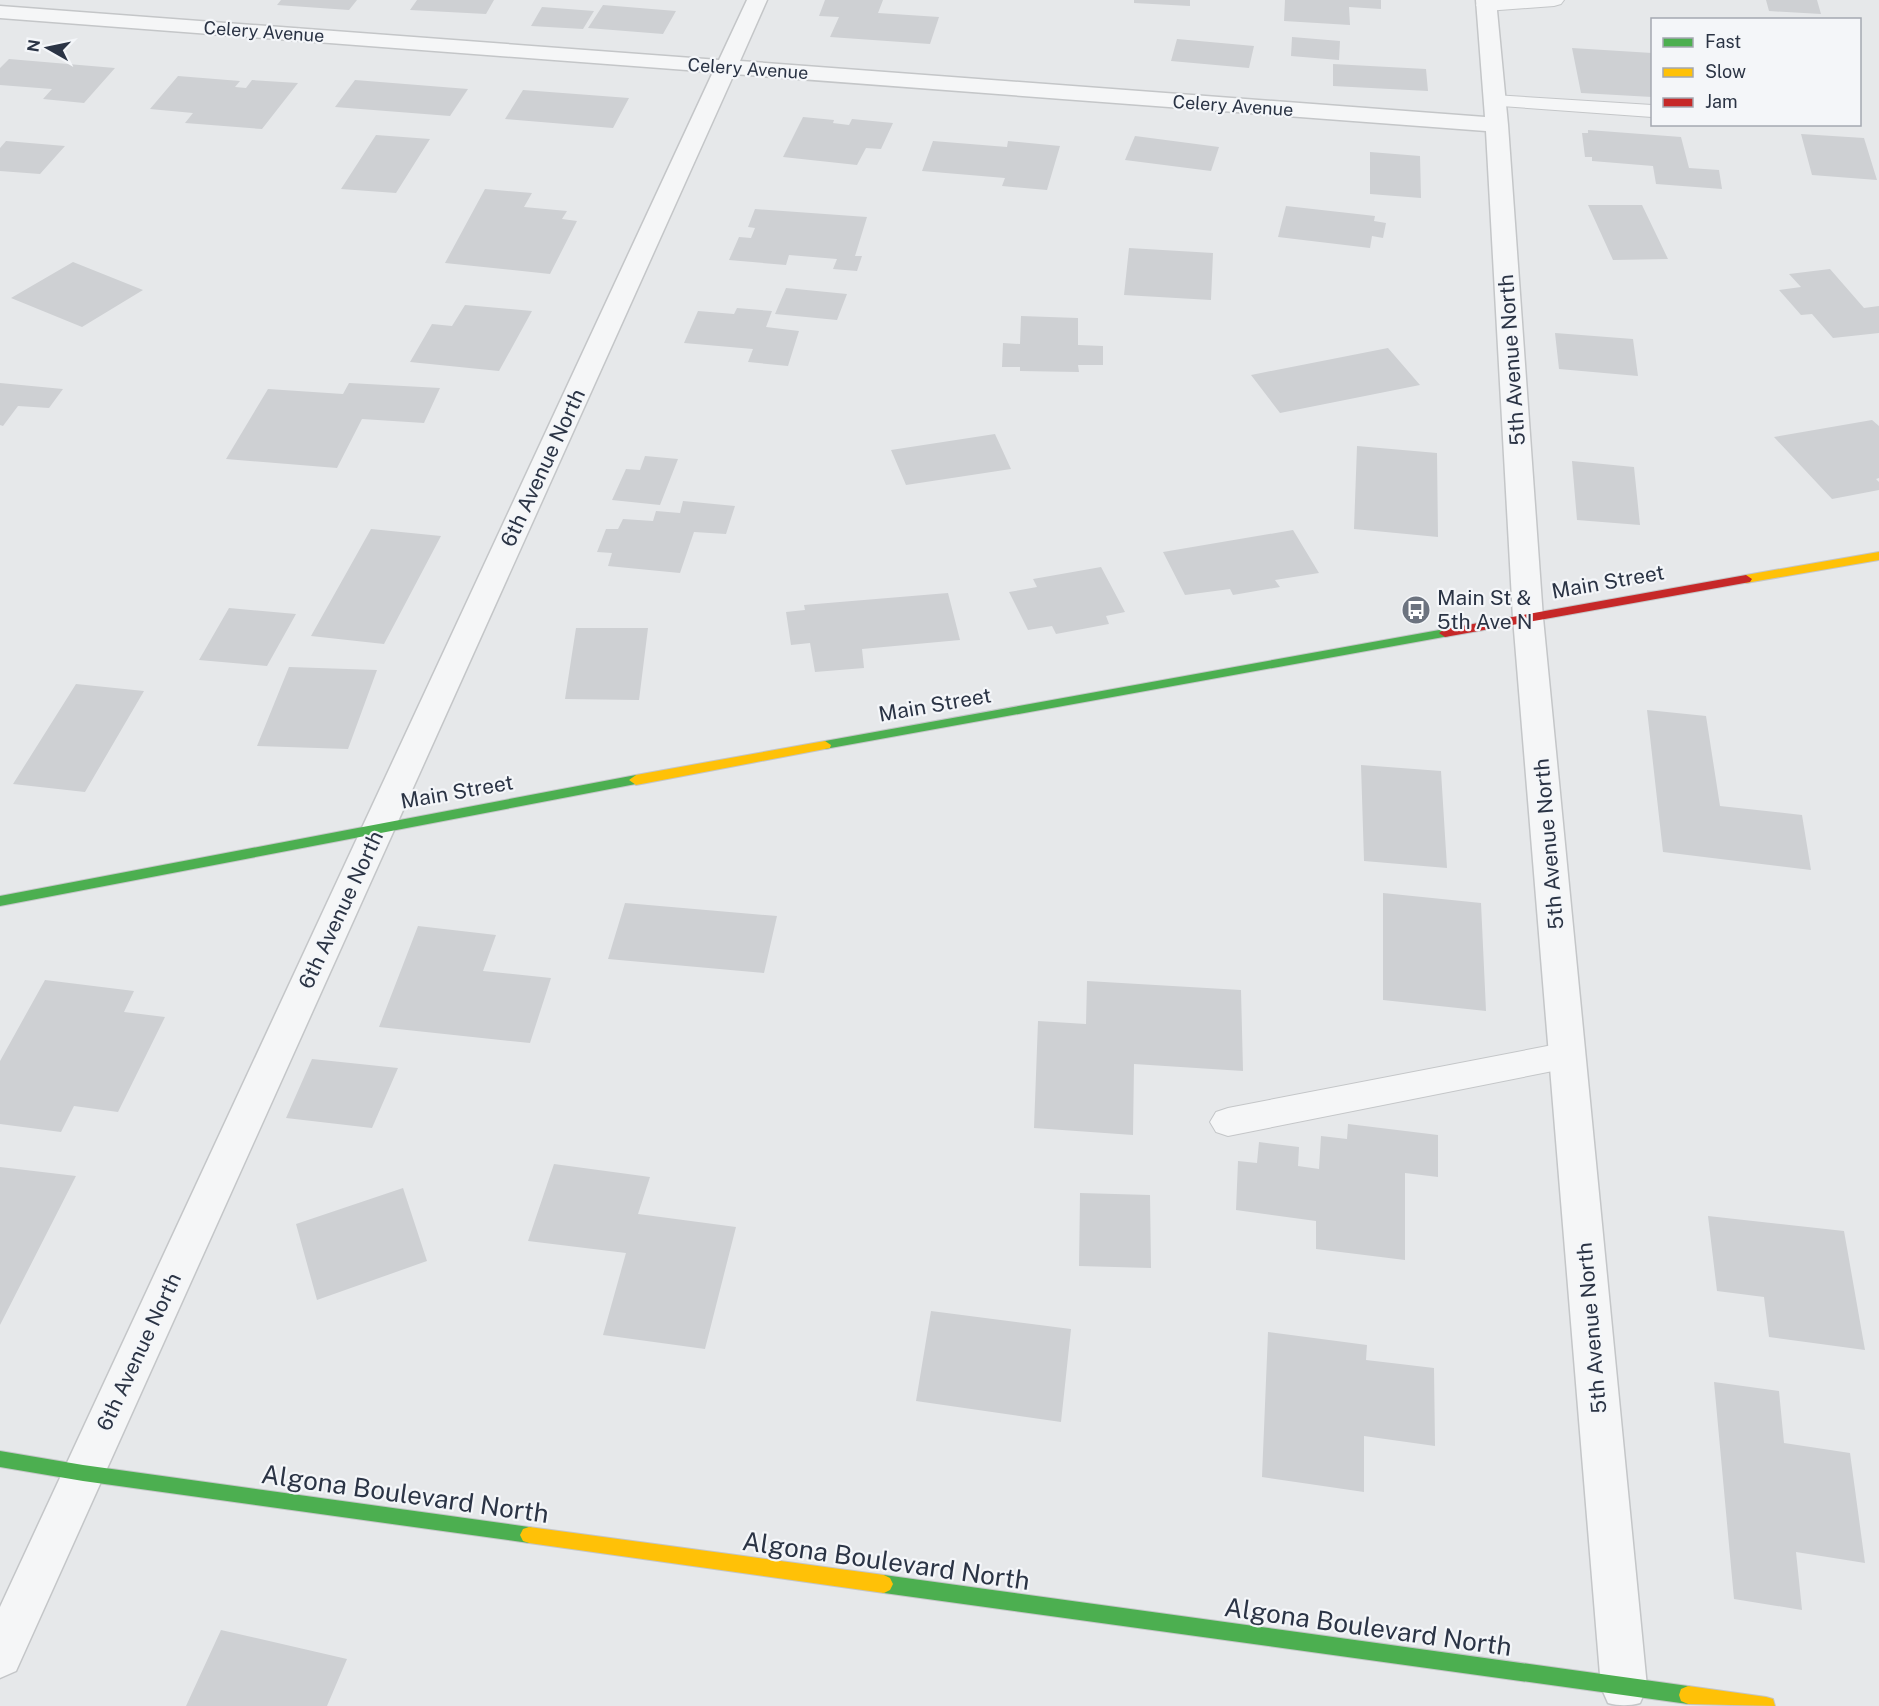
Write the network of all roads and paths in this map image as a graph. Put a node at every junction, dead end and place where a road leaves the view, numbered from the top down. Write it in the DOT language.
graph roads {
  1 [pos="757,0"];
  2 [pos="1554,0"];
  3 [pos="1486,3"];
  4 [pos="5,10"];
  5 [pos="725,68"];
  6 [pos="1651,111"];
  7 [pos="1495,113"];
  8 [pos="1879,556"];
  9 [pos="1528,618"];
  10 [pos="378,828"];
  11 [pos="0,901"];
  12 [pos="1568,1055"];
  13 [pos="1228,1122"];
  14 [pos="0,1459"];
  15 [pos="84,1473"];
  16 [pos="0,1656"];
  17 [pos="1624,1687"];
  18 [pos="1766,1706"];
  1 -- 5 [label="street, 6th Avenue North"];
  2 -- 3 [label="lane"];
  3 -- 7 [label="street, 5th Avenue North"];
  4 -- 5 [label="street, Celery Avenue"];
  5 -- 7 [label="street, Celery Avenue"];
  5 -- 10 [label="street, 6th Avenue North"];
  6 -- 7 [label="lane"];
  7 -- 9 [label="street, 5th Avenue North"];
  8 -- 9 [label="street, Main Street"];
  9 -- 10 [label="street, Main Street"];
  9 -- 12 [label="street, 5th Avenue North"];
  10 -- 11 [label="street, Main Street"];
  10 -- 15 [label="street, 6th Avenue North"];
  12 -- 13 [label="lane"];
  12 -- 17 [label="street, 5th Avenue North"];
  14 -- 15 [label="street, Algona Boulevard North"];
  15 -- 16 [label="street, 6th Avenue North"];
  15 -- 17 [label="street, Algona Boulevard North"];
  17 -- 18 [label="street, Algona Boulevard North"];
}
